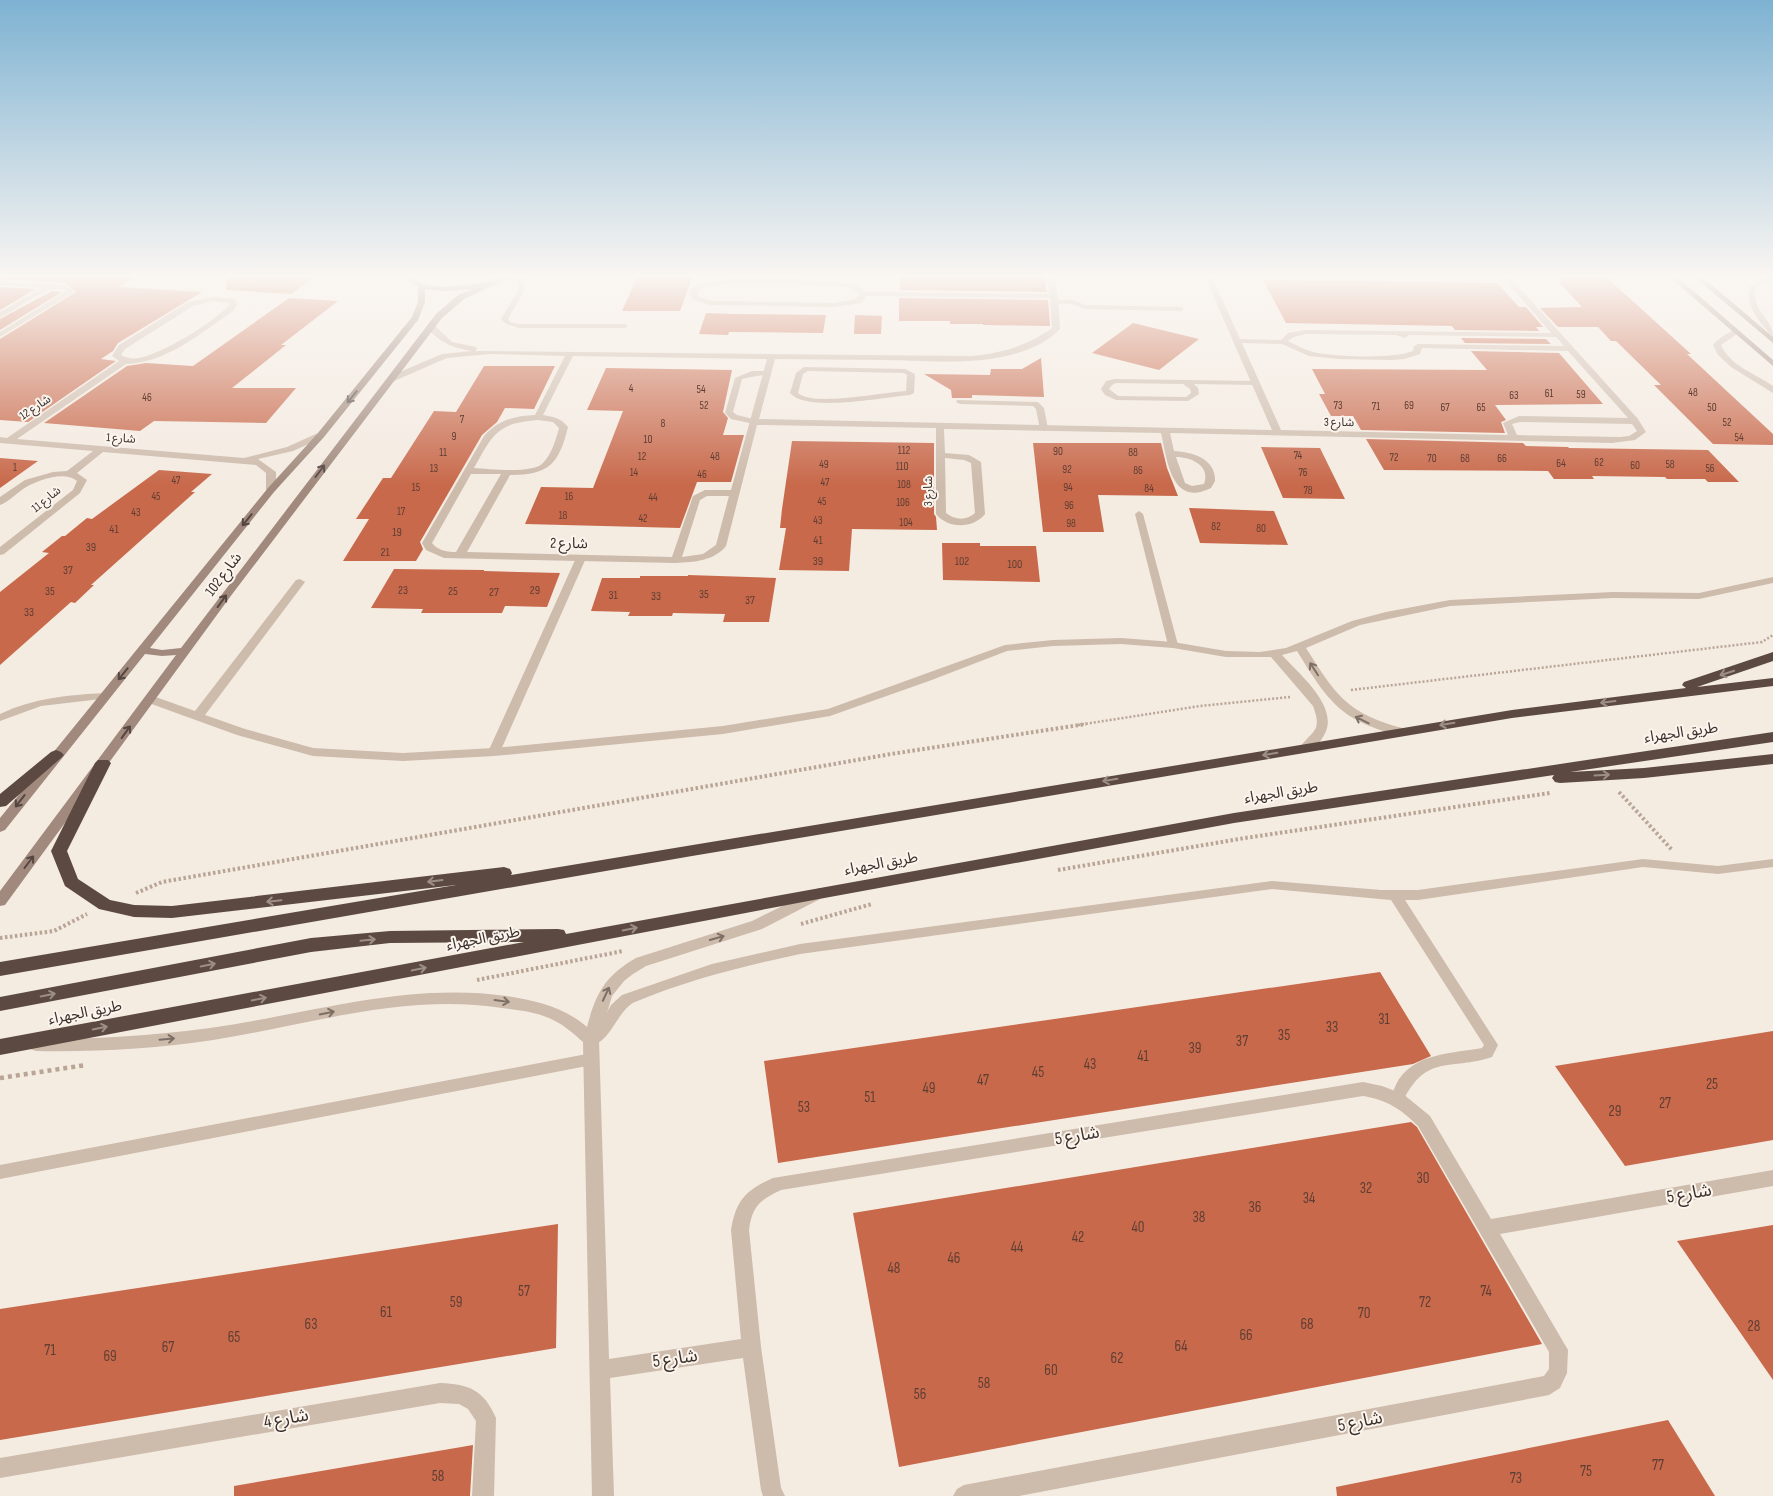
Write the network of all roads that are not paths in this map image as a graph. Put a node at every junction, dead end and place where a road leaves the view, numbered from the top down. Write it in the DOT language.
graph roads {
  1 [pos="125,345"];
  2 [pos="177,345"];
  3 [pos="393,345"];
  4 [pos="417,345"];
  5 [pos="453,345"];
  6 [pos="1033,345"];
  7 [pos="1238,345"];
  8 [pos="1291,345"];
  9 [pos="1566,345"];
  10 [pos="1717,345"];
  11 [pos="1751,345"];
  12 [pos="1418,346"];
  13 [pos="1570,349"];
  14 [pos="490,352"];
  15 [pos="570,353"];
  16 [pos="771,357"];
  17 [pos="864,358"];
  18 [pos="126,360"];
  19 [pos="1773,364"];
  20 [pos="863,370"];
  21 [pos="767,373"];
  22 [pos="391,379"];
  23 [pos="1185,382"];
  24 [pos="1255,383"];
  25 [pos="1773,390"];
  26 [pos="960,402"];
  27 [pos="538,417"];
  28 [pos="1635,421"];
  29 [pos="754,422"];
  30 [pos="940,427"];
  31 [pos="1044,429"];
  32 [pos="1165,431"];
  33 [pos="1278,433"];
  34 [pos="320,435"];
  35 [pos="1514,438"];
  36 [pos="4,441"];
  37 [pos="101,450"];
  38 [pos="1172,454"];
  39 [pos="941,455"];
  40 [pos="240,460"];
  41 [pos="468,471"];
  42 [pos="507,472"];
  43 [pos="70,474"];
  44 [pos="271,490"];
  45 [pos="734,493"];
  46 [pos="0,502"];
  47 [pos="1139,514"];
  48 [pos="5,544"];
  49 [pos="0,552"];
  50 [pos="460,555"];
  51 [pos="581,558"];
  52 [pos="676,560"];
  53 [pos="1773,580"];
  54 [pos="300,582"];
  55 [pos="1173,646"];
  56 [pos="1299,646"];
  57 [pos="142,650"];
  58 [pos="185,651"];
  59 [pos="1275,654"];
  60 [pos="1773,656"];
  61 [pos="1773,682"];
  62 [pos="105,696"];
  63 [pos="1657,696"];
  64 [pos="150,699"];
  65 [pos="198,716"];
  66 [pos="0,718"];
  67 [pos="1402,732"];
  68 [pos="1773,737"];
  69 [pos="1305,748"];
  70 [pos="494,752"];
  71 [pos="56,755"];
  72 [pos="1773,759"];
  73 [pos="103,764"];
  74 [pos="1466,783"];
  75 [pos="0,802"];
  76 [pos="0,827"];
  77 [pos="692,850"];
  78 [pos="1773,863"];
  79 [pos="819,893"];
  80 [pos="1396,897"];
  81 [pos="0,901"];
  82 [pos="600,935"];
  83 [pos="0,969"];
  84 [pos="0,1004"];
  85 [pos="591,1040"];
  86 [pos="7,1046"];
  87 [pos="592,1059"];
  88 [pos="1398,1097"];
  89 [pos="0,1172"];
  90 [pos="1773,1178"];
  91 [pos="1487,1228"];
  92 [pos="752,1347"];
  93 [pos="600,1370"];
  94 [pos="0,1468"];
  95 [pos="483,1496"];
  96 [pos="602,1496"];
  97 [pos="774,1496"];
  98 [pos="964,1496"];
  1 -- 18 [label="street, شارع 12"];
  2 -- 18 [label="street, شارع 12"];
  3 -- 34 [label="street, شارع 102, one-way"];
  4 -- 22 [label="street, شارع 102"];
  5 -- 14 [label="street"];
  6 -- 17 [label="street"];
  7 -- 24 [label="street"];
  8 -- 12 [label="street"];
  9 -- 13 [label="street"];
  10 -- 25 [label="street"];
  11 -- 19 [label="street"];
  12 -- 13 [label="street"];
  13 -- 28 [label="street"];
  14 -- 15 [label="street"];
  14 -- 22 [label="street"];
  15 -- 16 [label="street"];
  15 -- 27 [label="street"];
  16 -- 17 [label="street"];
  16 -- 21 [label="street, شارع 2"];
  17 -- 20 [label="lane"];
  18 -- 36 [label="street, شارع 12"];
  20 -- 20 [label="lane"];
  21 -- 29 [label="street, شارع 2"];
  21 -- 29 [label="lane"];
  58 -- 22 [label="street, شارع 102, one-way"];
  23 -- 23 [label="lane"];
  23 -- 24 [label="lane"];
  24 -- 33 [label="street"];
  26 -- 31 [label="lane"];
  27 -- 41 [label="street, شارع 2"];
  27 -- 42 [label="street, شارع 2"];
  28 -- 35 [label="street, شارع 3"];
  28 -- 35 [label="street"];
  29 -- 30 [label="street, شارع 3"];
  29 -- 45 [label="street, شارع 2"];
  30 -- 31 [label="street, شارع 3"];
  30 -- 39 [label="street, شارع 3"];
  31 -- 32 [label="street, شارع 3"];
  32 -- 33 [label="street, شارع 3"];
  32 -- 38 [label="street"];
  33 -- 35 [label="street, شارع 3"];
  34 -- 40 [label="street, شارع 1"];
  34 -- 44 [label="street, شارع 102"];
  36 -- 37 [label="street, شارع 1"];
  37 -- 40 [label="street, شارع 1"];
  37 -- 43 [label="street, شارع 11"];
  38 -- 38 [label="street"];
  39 -- 39 [label="street, شارع 3"];
  40 -- 44 [label="street, شارع 1"];
  41 -- 42 [label="street, شارع 2"];
  41 -- 50 [label="street, شارع 2"];
  42 -- 50 [label="street"];
  43 -- 46 [label="street, شارع 11"];
  43 -- 48 [label="street, شارع 11"];
  44 -- 57 [label="street, شارع 102, one-way"];
  45 -- 52 [label="street, شارع 2"];
  45 -- 52 [label="street"];
  47 -- 55 [label="lane"];
  48 -- 49 [label="street, شارع 11"];
  50 -- 51 [label="street, شارع 2"];
  51 -- 52 [label="street, شارع 2"];
  51 -- 70 [label="lane"];
  53 -- 56 [label="street"];
  54 -- 65 [label="street"];
  55 -- 59 [label="street"];
  55 -- 70 [label="street"];
  56 -- 59 [label="street"];
  67 -- 56 [label="street, one-way"];
  57 -- 58 [label="street"];
  57 -- 62 [label="street, شارع 102, one-way"];
  58 -- 64 [label="street, شارع 102"];
  59 -- 69 [label="street"];
  60 -- 63 [label="highway, one-way"];
  61 -- 63 [label="highway"];
  62 -- 66 [label="lane"];
  62 -- 71 [label="street, شارع 102"];
  63 -- 67 [label="highway, one-way"];
  64 -- 65 [label="street"];
  73 -- 64 [label="street, شارع 102, one-way"];
  65 -- 70 [label="street"];
  67 -- 69 [label="highway"];
  68 -- 74 [label="highway, طريق الجهراء"];
  69 -- 77 [label="highway, one-way"];
  71 -- 75 [label="highway"];
  71 -- 76 [label="street, شارع 102, one-way"];
  74 -- 72 [label="highway, one-way"];
  77 -- 73 [label="highway, one-way"];
  81 -- 73 [label="street, شارع 102, one-way"];
  74 -- 79 [label="highway, طريق الجهراء"];
  77 -- 83 [label="highway"];
  78 -- 80 [label="lane"];
  82 -- 79 [label="highway, طريق الجهراء, one-way"];
  85 -- 79 [label="street, one-way"];
  80 -- 85 [label="lane"];
  80 -- 88 [label="lane"];
  84 -- 82 [label="highway, one-way"];
  86 -- 82 [label="highway, طريق الجهراء, one-way"];
  86 -- 85 [label="street, one-way"];
  85 -- 87 [label="street"];
  87 -- 89 [label="lane"];
  87 -- 93 [label="street"];
  88 -- 91 [label="street, شارع 5"];
  88 -- 92 [label="street, شارع 5"];
  90 -- 91 [label="street, شارع 5"];
  91 -- 98 [label="street, شارع 5"];
  92 -- 93 [label="street, شارع 5"];
  92 -- 97 [label="street, شارع 5"];
  93 -- 96 [label="street"];
  94 -- 95 [label="street, شارع 4"];
}
